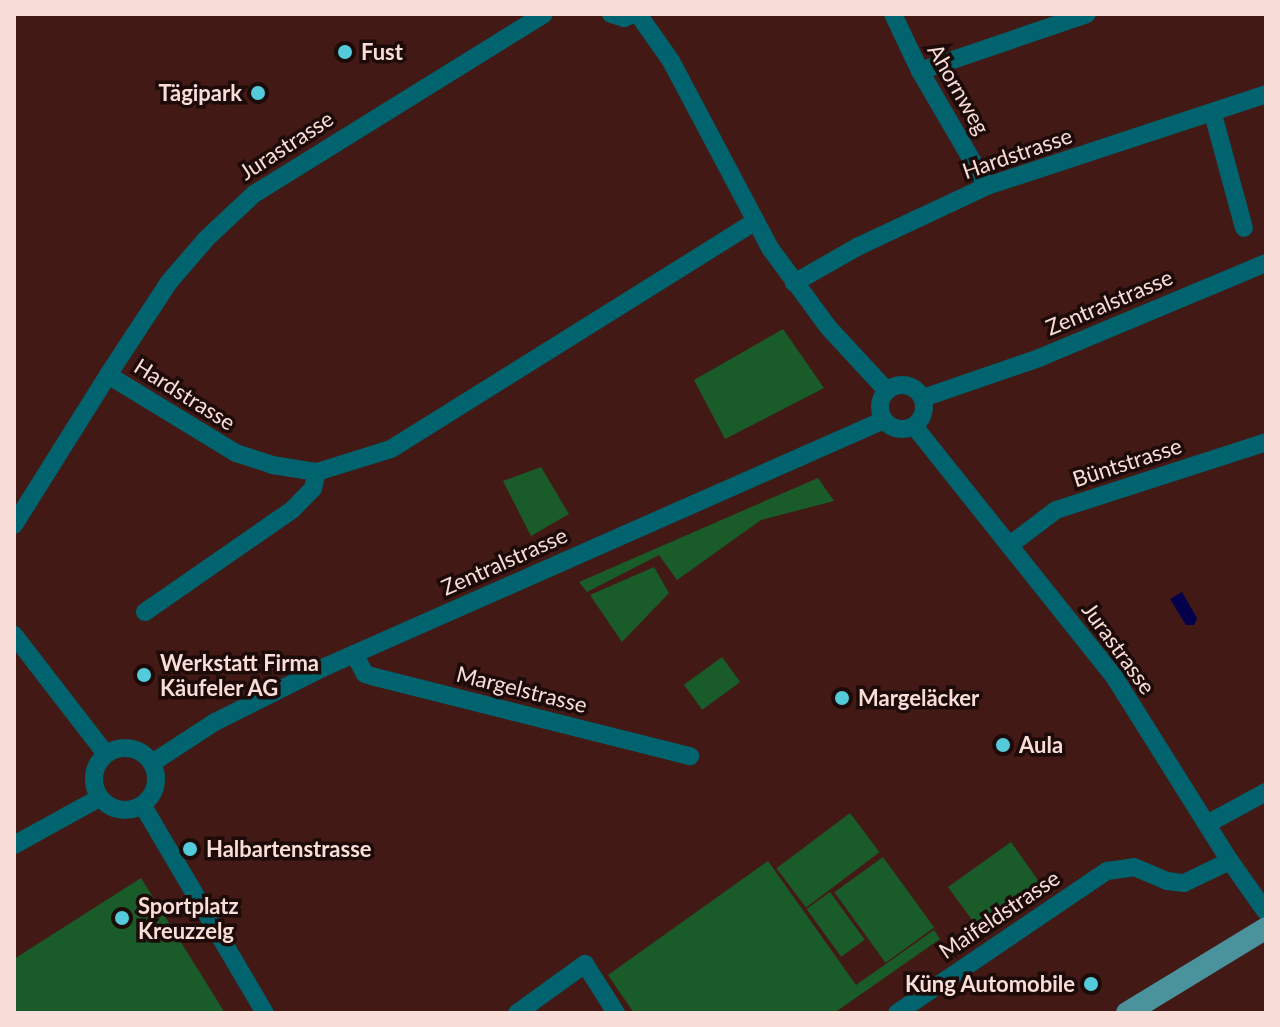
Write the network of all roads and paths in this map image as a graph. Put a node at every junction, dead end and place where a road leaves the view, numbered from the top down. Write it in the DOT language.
graph roads {
  1 [pos="544,14"];
  2 [pos="611,14"];
  3 [pos="636,14"];
  4 [pos="893,14"];
  5 [pos="1087,14"];
  6 [pos="920,71"];
  7 [pos="1266,94"];
  8 [pos="1213,114"];
  9 [pos="987,186"];
  10 [pos="756,221"];
  11 [pos="1244,228"];
  12 [pos="1266,263"];
  13 [pos="794,283"];
  14 [pos="108,375"];
  15 [pos="887,391"];
  16 [pos="923,398"];
  17 [pos="884,420"];
  18 [pos="914,426"];
  19 [pos="1266,442"];
  20 [pos="317,472"];
  21 [pos="14,525"];
  22 [pos="1011,544"];
  23 [pos="145,612"];
  24 [pos="14,635"];
  25 [pos="354,654"];
  26 [pos="106,754"];
  27 [pos="690,756"];
  28 [pos="152,763"];
  29 [pos="1266,792"];
  30 [pos="99,798"];
  31 [pos="143,806"];
  32 [pos="1207,824"];
  33 [pos="14,845"];
  34 [pos="1230,861"];
  35 [pos="1266,912"];
  36 [pos="1266,928"];
  37 [pos="265,1013"];
  38 [pos="517,1013"];
  39 [pos="616,1013"];
  40 [pos="897,1013"];
  41 [pos="1127,1013"];
  1 -- 14 [label="street, Jurastrasse"];
  2 -- 3 [label="street"];
  3 -- 10 [label="street"];
  4 -- 6 [label="street, Ahornweg"];
  5 -- 6 [label="street"];
  6 -- 9 [label="street, Ahornweg"];
  7 -- 8 [label="street, Hardstrasse"];
  8 -- 9 [label="street, Hardstrasse"];
  8 -- 11 [label="street"];
  9 -- 13 [label="street, Hardstrasse"];
  10 -- 13 [label="street"];
  10 -- 20 [label="street, Hardstrasse"];
  12 -- 16 [label="street, Zentralstrasse"];
  13 -- 15 [label="street"];
  14 -- 20 [label="street, Hardstrasse"];
  14 -- 21 [label="street, Hardstrasse"];
  15 -- 16 [label="street"];
  15 -- 17 [label="street"];
  16 -- 18 [label="street"];
  17 -- 18 [label="street"];
  17 -- 25 [label="street, Zentralstrasse"];
  18 -- 22 [label="street, Jurastrasse"];
  19 -- 22 [label="street, Büntstrasse"];
  20 -- 23 [label="street"];
  22 -- 32 [label="street, Jurastrasse"];
  24 -- 26 [label="street"];
  25 -- 27 [label="street, Margelstrasse"];
  25 -- 28 [label="street, Zentralstrasse"];
  26 -- 28 [label="street"];
  26 -- 30 [label="street"];
  28 -- 31 [label="street"];
  29 -- 32 [label="street"];
  30 -- 31 [label="street"];
  30 -- 33 [label="street"];
  31 -- 37 [label="street"];
  32 -- 34 [label="street, Jurastrasse"];
  34 -- 35 [label="street, Jurastrasse"];
  34 -- 40 [label="street, Maifeldstrasse"];
  36 -- 41 [label="main road"];
  38 -- 39 [label="street"];
}
